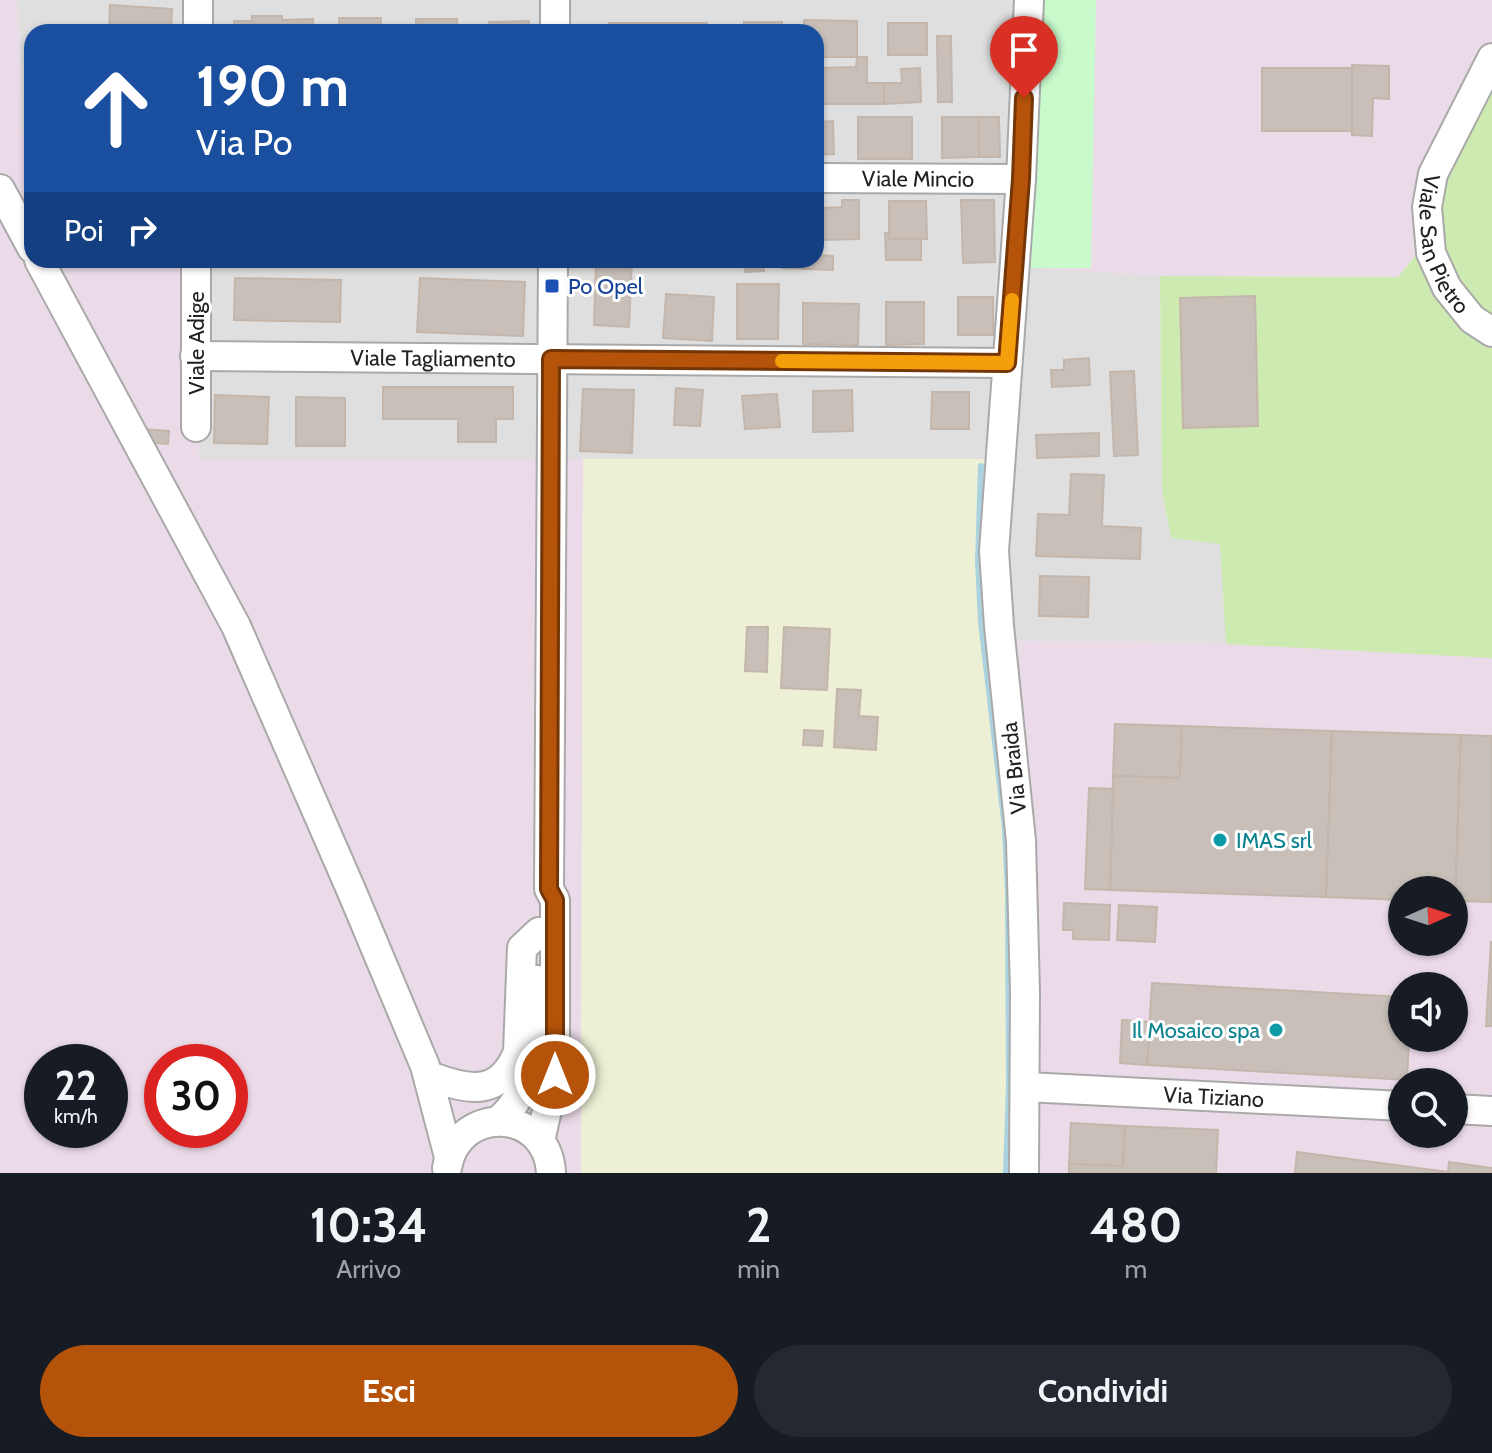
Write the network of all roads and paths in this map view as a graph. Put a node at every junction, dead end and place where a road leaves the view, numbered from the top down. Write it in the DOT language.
graph roads {
  1 [pos="198,0"];
  2 [pos="555,0"];
  3 [pos="1029,0"];
  4 [pos="198,24"];
  5 [pos="555,24"];
  6 [pos="1492,58"];
  7 [pos="824,178"];
  8 [pos="1021,179"];
  9 [pos="0,189"];
  10 [pos="24,233"];
  11 [pos="43,268"];
  12 [pos="196,268"];
  13 [pos="553,268"];
  14 [pos="1492,332"];
  15 [pos="195,356"];
  16 [pos="551,359"];
  17 [pos="1007,363"];
  18 [pos="196,427"];
  19 [pos="549,889"];
  20 [pos="539,932"];
  21 [pos="430,1072"];
  22 [pos="1026,1087"];
  23 [pos="1388,1105"];
  24 [pos="1468,1110"];
  25 [pos="1492,1111"];
  26 [pos="488,1123"];
  27 [pos="540,1141"];
  28 [pos="448,1165"];
  29 [pos="551,1173"];
  30 [pos="1024,1173"];
  1 -- 4 [label="street"];
  2 -- 5 [label="street"];
  3 -- 8 [label="street, Via Braida"];
  6 -- 14 [label="street, Viale San Pietro"];
  7 -- 8 [label="street, Viale Mincio"];
  8 -- 17 [label="street, Via Braida"];
  9 -- 10 [label="street"];
  11 -- 21 [label="street"];
  12 -- 15 [label="street, Viale Adige"];
  13 -- 16 [label="street"];
  15 -- 16 [label="street, Viale Tagliamento"];
  15 -- 18 [label="street, Viale Adige"];
  16 -- 17 [label="street, Viale Tagliamento"];
  16 -- 19 [label="street"];
  17 -- 22 [label="street, Via Braida"];
  19 -- 20 [label="street"];
  19 -- 27 [label="street"];
  20 -- 21 [label="street"];
  20 -- 26 [label="street"];
  21 -- 26 [label="street"];
  21 -- 28 [label="street"];
  22 -- 23 [label="street, Via Tiziano"];
  22 -- 30 [label="street, Via Braida"];
  24 -- 25 [label="street"];
  26 -- 27 [label="street"];
  26 -- 28 [label="street"];
  27 -- 29 [label="street"];
}
